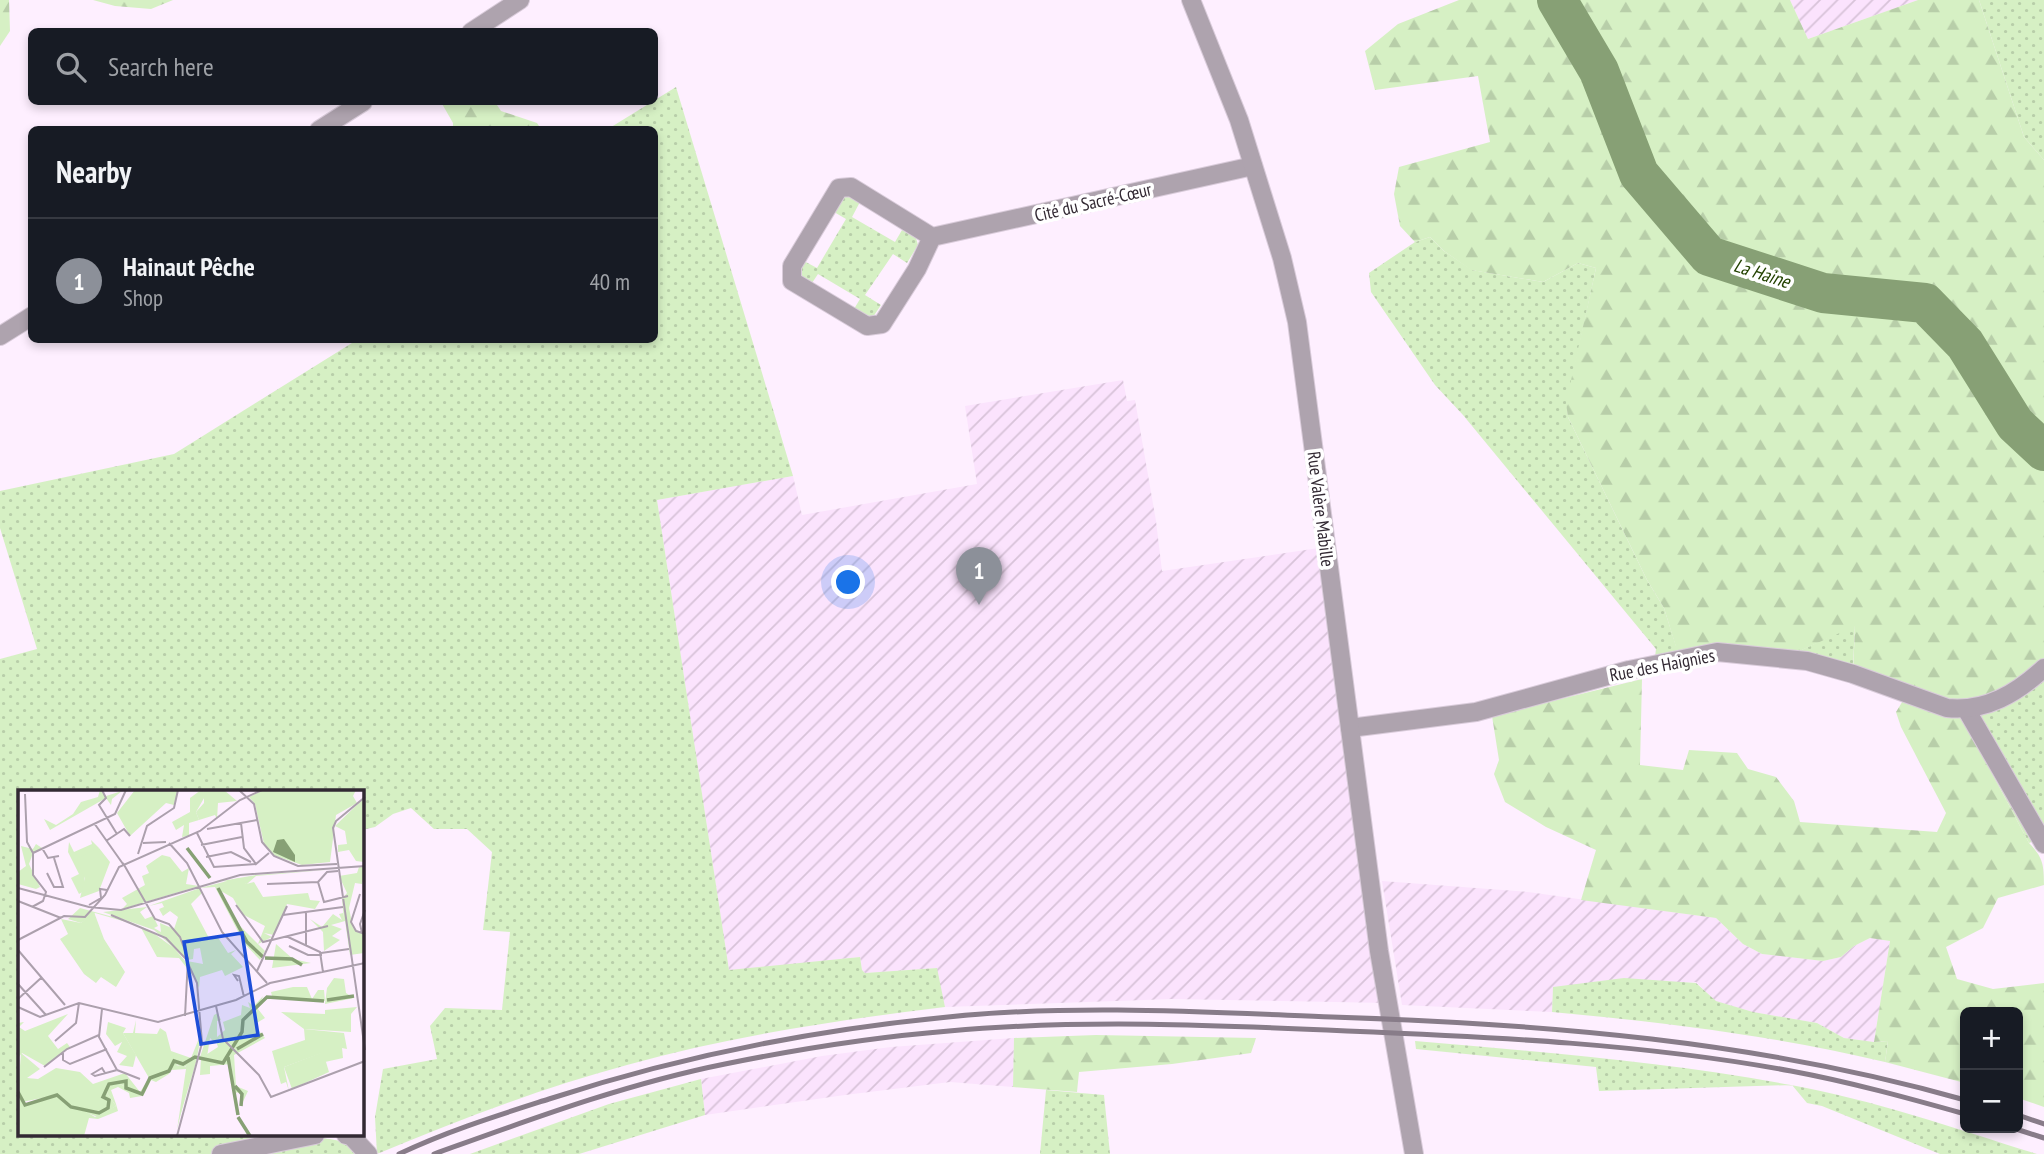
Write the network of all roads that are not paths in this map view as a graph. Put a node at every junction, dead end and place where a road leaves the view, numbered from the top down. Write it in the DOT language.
graph roads {
  1 [pos="520,0"];
  2 [pos="1191,0"];
  3 [pos="477,28"];
  4 [pos="358,105"];
  5 [pos="325,126"];
  6 [pos="1254,166"];
  7 [pos="932,237"];
  8 [pos="28,318"];
  9 [pos="0,336"];
  10 [pos="2044,668"];
  11 [pos="1966,709"];
  12 [pos="1350,728"];
  13 [pos="2044,844"];
  14 [pos="310,1136"];
  15 [pos="351,1136"];
  16 [pos="221,1154"];
  17 [pos="368,1154"];
  18 [pos="1414,1154"];
  1 -- 3 [label="street"];
  2 -- 6 [label="street, Rue Valère Mabille"];
  4 -- 5 [label="street"];
  6 -- 7 [label="street, Cité du Sacré-Cœur"];
  6 -- 12 [label="street, Rue Valère Mabille"];
  7 -- 7 [label="street"];
  8 -- 9 [label="street"];
  10 -- 11 [label="street, Rue des Haignies"];
  11 -- 12 [label="street, Rue des Haignies"];
  11 -- 13 [label="street"];
  12 -- 18 [label="street, Rue Valère Mabille"];
  14 -- 16 [label="street"];
  15 -- 17 [label="street"];
}
